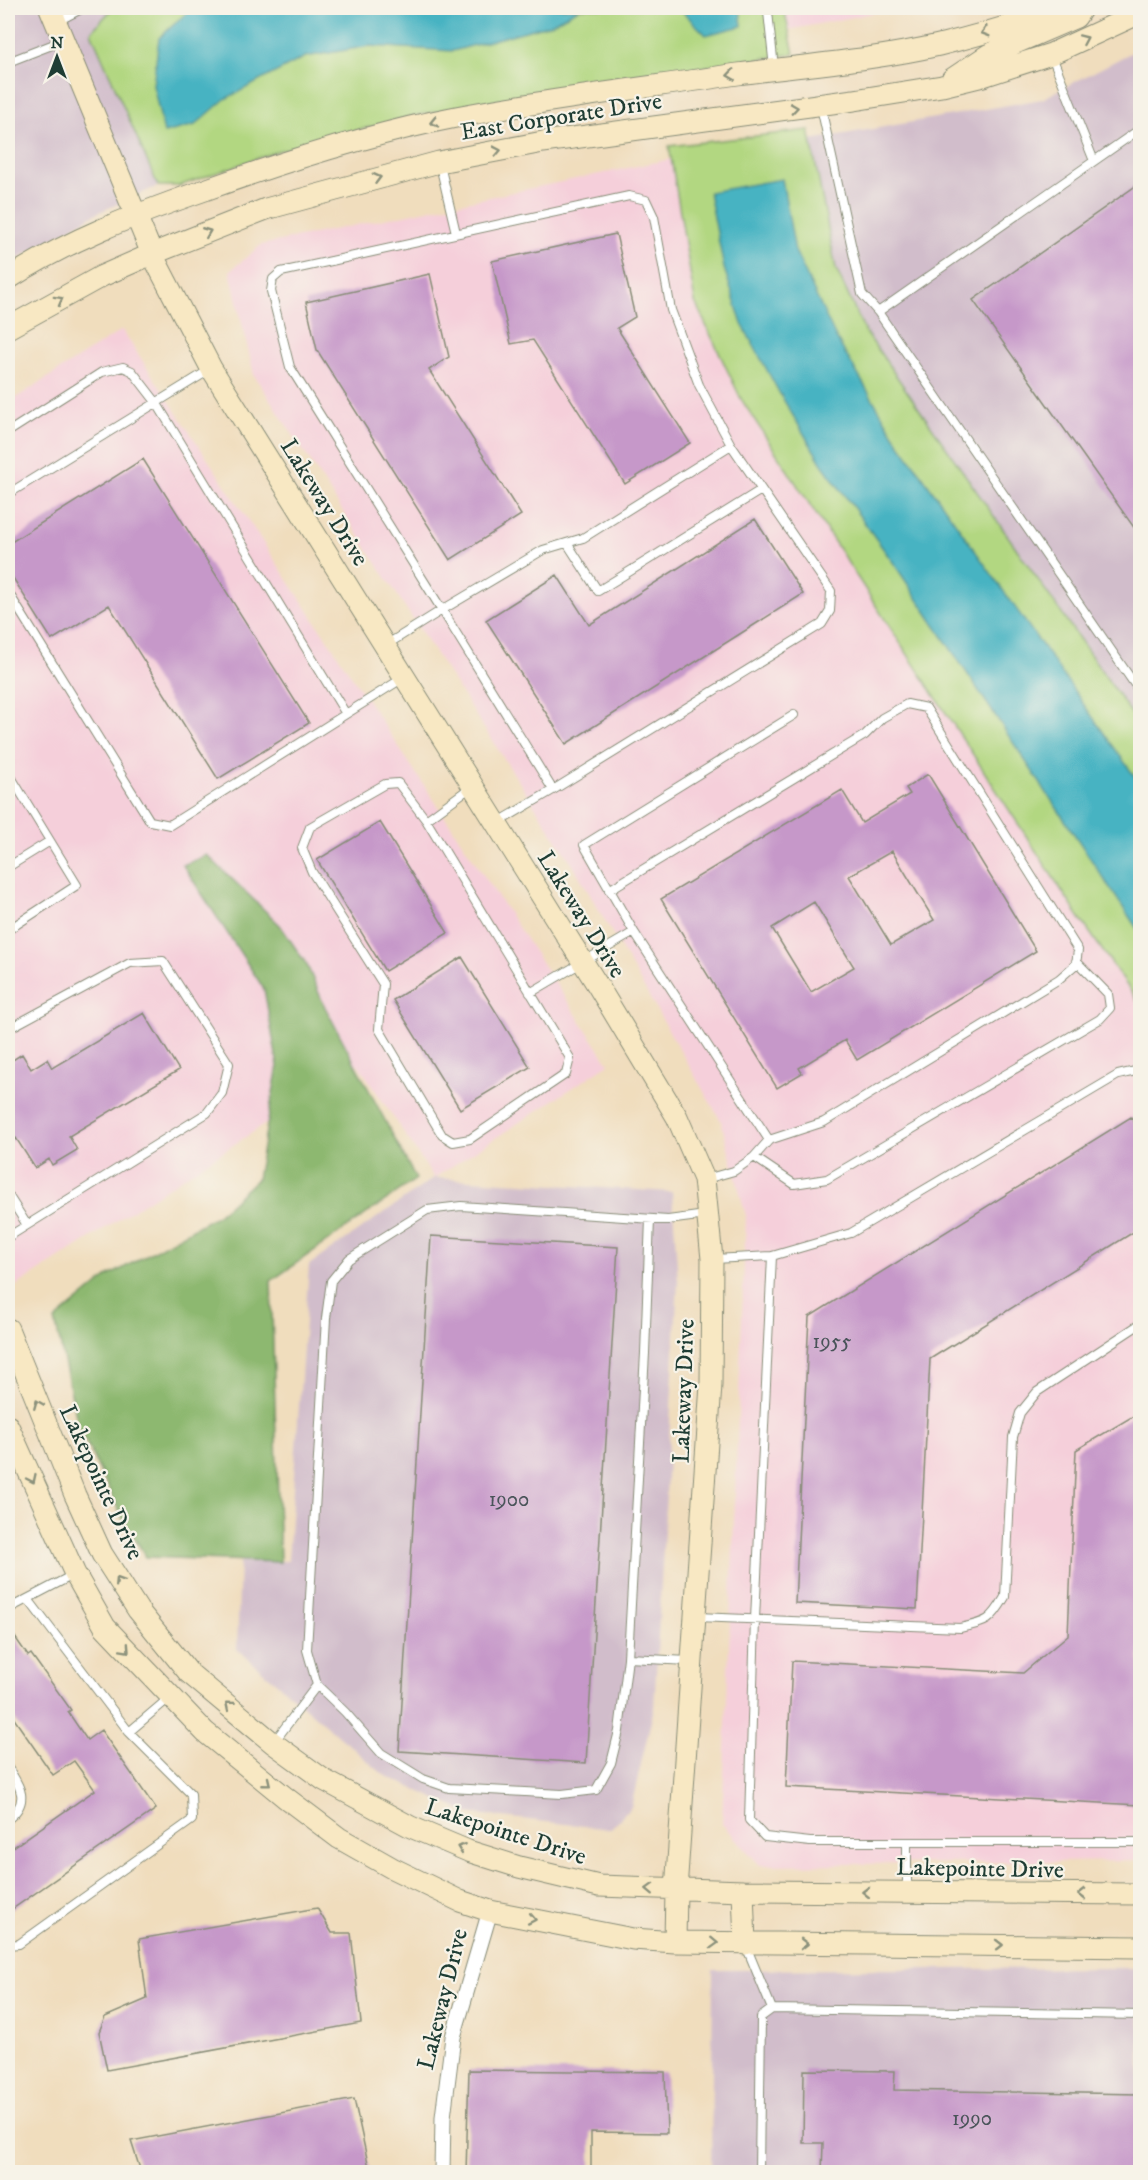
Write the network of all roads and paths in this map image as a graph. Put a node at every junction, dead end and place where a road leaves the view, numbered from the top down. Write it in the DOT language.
graph roads {
  1 [pos="83,8"];
  2 [pos="774,8"];
  3 [pos="1060,8"];
  4 [pos="1082,8"];
  5 [pos="1140,13"];
  6 [pos="56,23"];
  7 [pos="1051,54"];
  8 [pos="8,62"];
  9 [pos="774,69"];
  10 [pos="942,86"];
  11 [pos="821,105"];
  12 [pos="1140,129"];
  13 [pos="1094,161"];
  14 [pos="439,162"];
  15 [pos="137,214"];
  16 [pos="456,234"];
  17 [pos="153,254"];
  18 [pos="8,279"];
  19 [pos="878,312"];
  20 [pos="8,328"];
  21 [pos="211,368"];
  22 [pos="156,402"];
  23 [pos="8,432"];
  24 [pos="730,445"];
  25 [pos="761,490"];
  26 [pos="8,494"];
  27 [pos="567,543"];
  28 [pos="8,592"];
  29 [pos="442,610"];
  30 [pos="384,645"];
  31 [pos="404,677"];
  32 [pos="1140,692"];
  33 [pos="346,714"];
  34 [pos="794,715"];
  35 [pos="8,772"];
  36 [pos="473,787"];
  37 [pos="553,790"];
  38 [pos="426,820"];
  39 [pos="496,824"];
  40 [pos="50,841"];
  41 [pos="8,867"];
  42 [pos="609,890"];
  43 [pos="8,930"];
  44 [pos="634,932"];
  45 [pos="582,961"];
  46 [pos="1077,961"];
  47 [pos="530,993"];
  48 [pos="8,1029"];
  49 [pos="1140,1070"];
  50 [pos="769,1140"];
  51 [pos="754,1157"];
  52 [pos="704,1179"];
  53 [pos="8,1195"];
  54 [pos="708,1215"];
  55 [pos="650,1219"];
  56 [pos="27,1225"];
  57 [pos="8,1237"];
  58 [pos="772,1256"];
  59 [pos="712,1259"];
  60 [pos="1140,1324"];
  61 [pos="8,1329"];
  62 [pos="8,1426"];
  63 [pos="102,1554"];
  64 [pos="75,1574"];
  65 [pos="27,1599"];
  66 [pos="8,1609"];
  67 [pos="696,1617"];
  68 [pos="755,1619"];
  69 [pos="628,1658"];
  70 [pos="693,1662"];
  71 [pos="317,1685"];
  72 [pos="170,1697"];
  73 [pos="129,1732"];
  74 [pos="273,1743"];
  75 [pos="8,1768"];
  76 [pos="8,1819"];
  77 [pos="907,1842"];
  78 [pos="1140,1842"];
  79 [pos="676,1890"];
  80 [pos="743,1891"];
  81 [pos="907,1892"];
  82 [pos="1140,1894"];
  83 [pos="490,1911"];
  84 [pos="675,1942"];
  85 [pos="745,1944"];
  86 [pos="8,1945"];
  87 [pos="1140,1947"];
  88 [pos="772,2009"];
  89 [pos="1140,2014"];
  90 [pos="442,2172"];
  91 [pos="759,2172"];
  1 -- 6 [label="lane"];
  2 -- 9 [label="lane"];
  3 -- 9 [label="street, East Corporate Drive, one-way"];
  4 -- 10 [label="street"];
  7 -- 5 [label="street, East Corporate Drive, one-way"];
  6 -- 8 [label="lane"];
  6 -- 15 [label="street, Lakeway Drive"];
  7 -- 10 [label="street, East Corporate Drive"];
  7 -- 13 [label="lane"];
  9 -- 15 [label="street, East Corporate Drive, one-way"];
  10 -- 11 [label="street, East Corporate Drive"];
  14 -- 11 [label="street, East Corporate Drive, one-way"];
  11 -- 19 [label="lane"];
  12 -- 13 [label="lane"];
  13 -- 19 [label="lane"];
  14 -- 16 [label="lane"];
  17 -- 14 [label="street, East Corporate Drive, one-way"];
  15 -- 17 [label="street, Lakeway Drive"];
  15 -- 18 [label="street, East Corporate Drive"];
  16 -- 24 [label="lane"];
  16 -- 29 [label="lane"];
  20 -- 17 [label="street, East Corporate Drive, one-way"];
  17 -- 21 [label="street, Lakeway Drive"];
  19 -- 32 [label="lane"];
  21 -- 22 [label="lane"];
  21 -- 30 [label="street, Lakeway Drive"];
  22 -- 23 [label="lane"];
  22 -- 26 [label="lane"];
  22 -- 33 [label="lane"];
  24 -- 25 [label="lane"];
  24 -- 27 [label="lane"];
  25 -- 27 [label="lane"];
  25 -- 37 [label="lane"];
  27 -- 29 [label="lane"];
  28 -- 33 [label="lane"];
  29 -- 30 [label="lane"];
  29 -- 37 [label="lane"];
  30 -- 31 [label="street, Lakeway Drive"];
  31 -- 33 [label="lane"];
  31 -- 36 [label="street, Lakeway Drive"];
  34 -- 42 [label="lane"];
  35 -- 40 [label="lane"];
  36 -- 38 [label="lane"];
  36 -- 39 [label="street, Lakeway Drive"];
  37 -- 39 [label="lane"];
  38 -- 47 [label="lane"];
  38 -- 47 [label="lane"];
  39 -- 45 [label="street, Lakeway Drive"];
  40 -- 41 [label="lane"];
  40 -- 43 [label="lane"];
  42 -- 44 [label="lane"];
  42 -- 46 [label="lane"];
  44 -- 45 [label="lane"];
  44 -- 50 [label="lane"];
  45 -- 47 [label="lane"];
  45 -- 52 [label="street, Lakeway Drive"];
  46 -- 50 [label="lane"];
  46 -- 51 [label="lane"];
  48 -- 56 [label="lane"];
  49 -- 58 [label="lane"];
  50 -- 51 [label="lane"];
  51 -- 52 [label="lane"];
  52 -- 54 [label="street, Lakeway Drive"];
  53 -- 56 [label="lane"];
  54 -- 55 [label="lane"];
  54 -- 59 [label="street, Lakeway Drive"];
  55 -- 69 [label="lane"];
  55 -- 71 [label="lane"];
  56 -- 57 [label="lane"];
  58 -- 59 [label="lane"];
  58 -- 68 [label="lane"];
  59 -- 67 [label="street, Lakeway Drive"];
  60 -- 68 [label="lane"];
  63 -- 61 [label="street, Lakepointe Drive, one-way"];
  62 -- 64 [label="street, one-way"];
  63 -- 64 [label="street"];
  74 -- 63 [label="street, Lakepointe Drive, one-way"];
  64 -- 65 [label="lane"];
  64 -- 72 [label="street, one-way"];
  65 -- 66 [label="lane"];
  65 -- 73 [label="lane"];
  67 -- 68 [label="lane"];
  67 -- 70 [label="street, Lakeway Drive"];
  68 -- 77 [label="lane"];
  69 -- 70 [label="lane"];
  69 -- 71 [label="lane"];
  70 -- 79 [label="street, Lakeway Drive"];
  71 -- 74 [label="lane"];
  72 -- 73 [label="lane"];
  72 -- 83 [label="street, one-way"];
  73 -- 86 [label="lane"];
  79 -- 74 [label="street, Lakepointe Drive, one-way"];
  75 -- 76 [label="lane"];
  77 -- 78 [label="lane"];
  77 -- 81 [label="lane"];
  79 -- 80 [label="street, Lakepointe Drive"];
  79 -- 84 [label="street, Lakeway Drive"];
  81 -- 80 [label="street, Lakepointe Drive, one-way"];
  80 -- 85 [label="street"];
  82 -- 81 [label="street, Lakepointe Drive, one-way"];
  83 -- 84 [label="street, one-way"];
  83 -- 90 [label="street, Lakeway Drive"];
  84 -- 85 [label="street, one-way"];
  85 -- 87 [label="street, one-way"];
  85 -- 88 [label="lane"];
  88 -- 89 [label="lane"];
  88 -- 91 [label="lane"];
}
